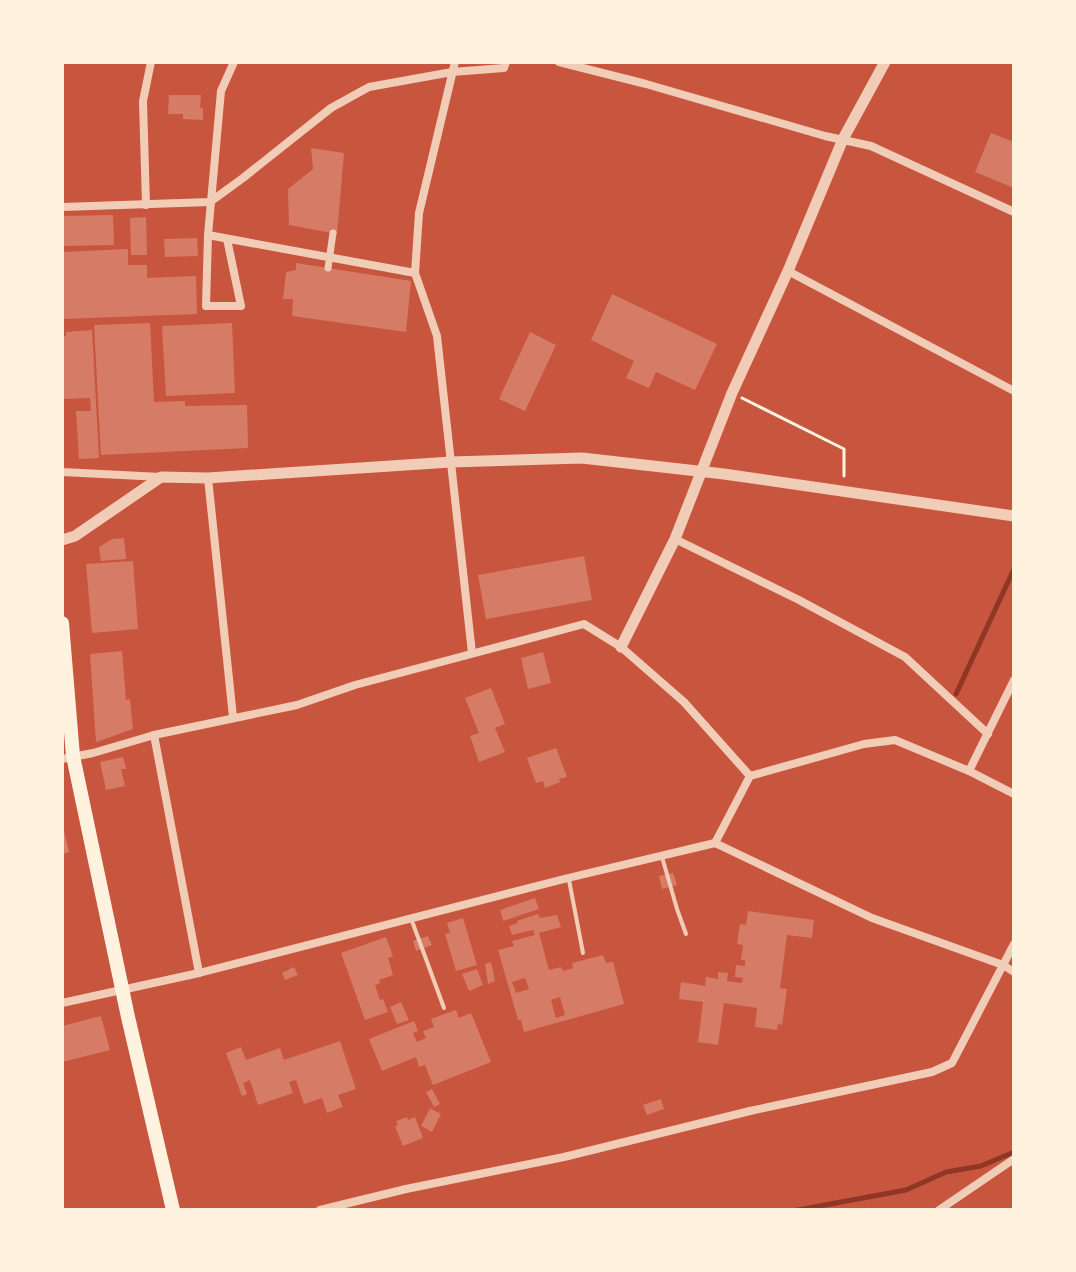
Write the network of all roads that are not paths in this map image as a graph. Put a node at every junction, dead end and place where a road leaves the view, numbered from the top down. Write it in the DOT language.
graph roads {
  1 [pos="151,62"];
  2 [pos="234,62"];
  3 [pos="506,62"];
  4 [pos="559,62"];
  5 [pos="885,62"];
  6 [pos="453,67"];
  7 [pos="843,139"];
  8 [pos="210,202"];
  9 [pos="146,205"];
  10 [pos="62,207"];
  11 [pos="1014,212"];
  12 [pos="333,233"];
  13 [pos="208,235"];
  14 [pos="227,239"];
  15 [pos="328,268"];
  16 [pos="788,271"];
  17 [pos="415,273"];
  18 [pos="1014,391"];
  19 [pos="451,462"];
  20 [pos="702,471"];
  21 [pos="62,472"];
  22 [pos="161,477"];
  23 [pos="208,478"];
  24 [pos="1014,516"];
  25 [pos="675,539"];
  26 [pos="62,540"];
  27 [pos="62,623"];
  28 [pos="621,647"];
  29 [pos="472,653"];
  30 [pos="1014,680"];
  31 [pos="233,717"];
  32 [pos="988,734"];
  33 [pos="154,735"];
  34 [pos="68,758"];
  35 [pos="969,771"];
  36 [pos="750,776"];
  37 [pos="1014,794"];
  38 [pos="715,843"];
  39 [pos="662,855"];
  40 [pos="568,878"];
  41 [pos="411,918"];
  42 [pos="686,934"];
  43 [pos="1014,944"];
  44 [pos="583,953"];
  45 [pos="1003,965"];
  46 [pos="1014,972"];
  47 [pos="199,973"];
  48 [pos="122,990"];
  49 [pos="62,1003"];
  50 [pos="444,1008"];
  51 [pos="1014,1159"];
  52 [pos="173,1210"];
  53 [pos="320,1210"];
  54 [pos="939,1210"];
  1 -- 9 [label="street"];
  2 -- 8 [label="street"];
  3 -- 6 [label="street"];
  4 -- 7 [label="street"];
  5 -- 7 [label="street"];
  6 -- 8 [label="street"];
  6 -- 17 [label="street"];
  7 -- 11 [label="street"];
  7 -- 16 [label="street"];
  8 -- 9 [label="street"];
  8 -- 13 [label="street"];
  9 -- 10 [label="street"];
  12 -- 15 [label="street"];
  13 -- 14 [label="street"];
  13 -- 14 [label="street"];
  14 -- 17 [label="street"];
  16 -- 18 [label="street"];
  16 -- 20 [label="street"];
  17 -- 19 [label="street"];
  19 -- 20 [label="street"];
  19 -- 23 [label="street"];
  19 -- 29 [label="street"];
  20 -- 24 [label="street"];
  20 -- 25 [label="street"];
  21 -- 22 [label="street"];
  22 -- 23 [label="street"];
  22 -- 26 [label="street"];
  23 -- 31 [label="street"];
  25 -- 28 [label="street"];
  25 -- 32 [label="street"];
  27 -- 34 [label="highway"];
  28 -- 29 [label="street"];
  28 -- 36 [label="street"];
  29 -- 31 [label="street"];
  30 -- 32 [label="street"];
  31 -- 33 [label="street"];
  32 -- 35 [label="street"];
  33 -- 34 [label="street"];
  33 -- 47 [label="street"];
  34 -- 48 [label="highway"];
  35 -- 36 [label="street"];
  35 -- 37 [label="street"];
  36 -- 38 [label="street"];
  38 -- 39 [label="street"];
  38 -- 45 [label="street"];
  39 -- 40 [label="street"];
  39 -- 42 [label="lane"];
  40 -- 41 [label="street"];
  40 -- 44 [label="lane"];
  41 -- 47 [label="street"];
  41 -- 50 [label="lane"];
  43 -- 45 [label="street"];
  45 -- 46 [label="street"];
  45 -- 53 [label="street"];
  47 -- 48 [label="street"];
  48 -- 49 [label="street"];
  48 -- 52 [label="highway"];
  51 -- 54 [label="street"];
}
